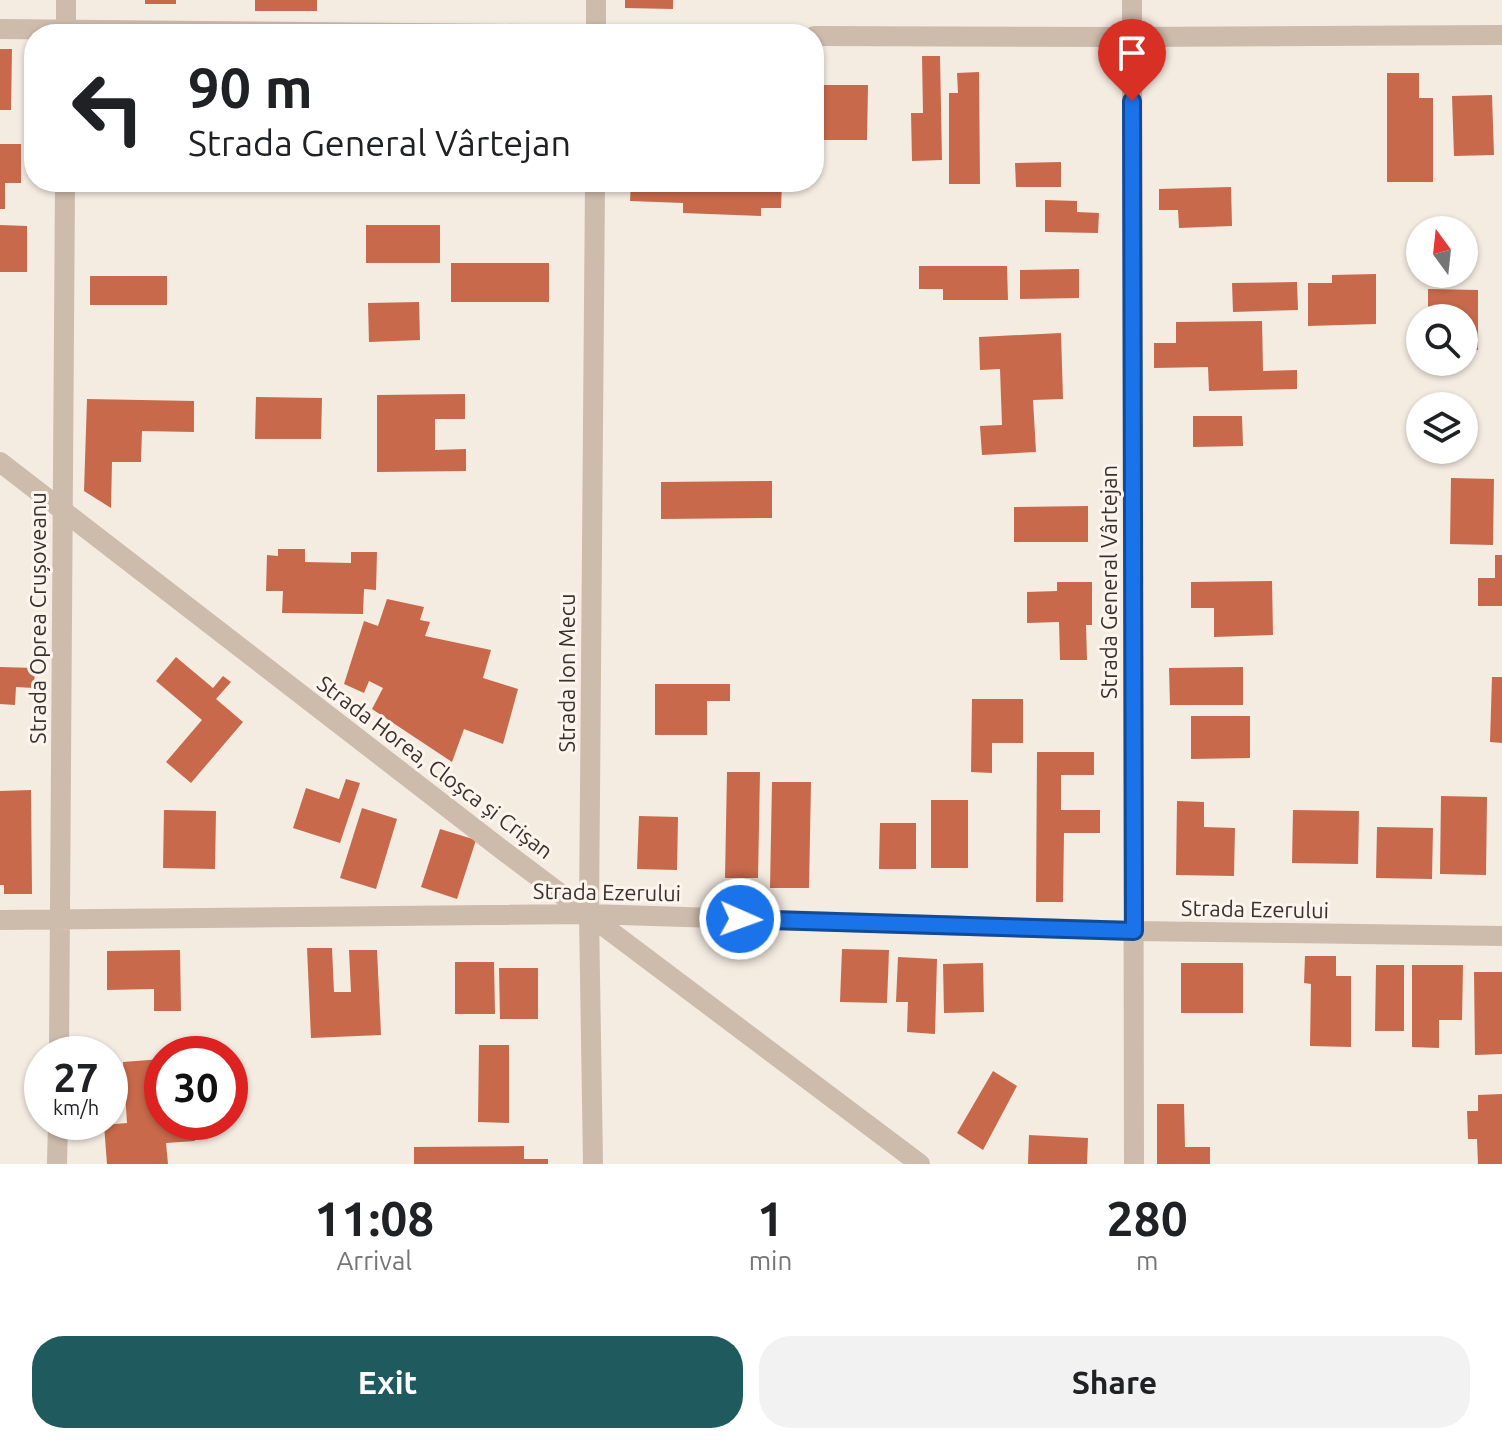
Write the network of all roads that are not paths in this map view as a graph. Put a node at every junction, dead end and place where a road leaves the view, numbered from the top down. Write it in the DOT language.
graph roads {
  1 [pos="66,0"];
  2 [pos="596,0"];
  3 [pos="1132,0"];
  4 [pos="66,24"];
  5 [pos="596,24"];
  6 [pos="0,29"];
  7 [pos="24,30"];
  8 [pos="1502,35"];
  9 [pos="824,36"];
  10 [pos="1132,37"];
  11 [pos="65,192"];
  12 [pos="595,192"];
  13 [pos="0,462"];
  14 [pos="62,511"];
  15 [pos="589,914"];
  16 [pos="0,920"];
  17 [pos="60,920"];
  18 [pos="1134,931"];
  19 [pos="1502,936"];
  20 [pos="59,1036"];
  21 [pos="58,1140"];
  22 [pos="57,1164"];
  23 [pos="593,1164"];
  24 [pos="920,1164"];
  25 [pos="1134,1164"];
  1 -- 4 [label="street"];
  2 -- 5 [label="street"];
  3 -- 10 [label="street, Strada General Vârtejan"];
  6 -- 7 [label="street"];
  8 -- 10 [label="street"];
  9 -- 10 [label="street"];
  10 -- 18 [label="street, Strada General Vârtejan"];
  11 -- 14 [label="street, Strada Oprea Crușoveanu"];
  12 -- 15 [label="street, Strada Ion Mecu"];
  13 -- 14 [label="street, Strada Horea, Cloșca și Crișan"];
  14 -- 15 [label="street, Strada Horea, Cloșca și Crișan"];
  14 -- 17 [label="street, Strada Oprea Crușoveanu"];
  15 -- 17 [label="street, Strada Ezerului"];
  15 -- 18 [label="street, Strada Ezerului"];
  15 -- 23 [label="street, Strada Ion Mecu"];
  15 -- 24 [label="street, Strada Horea, Cloșca și Crișan"];
  16 -- 17 [label="street, Strada Ezerului"];
  17 -- 20 [label="street, Strada Oprea Crușoveanu"];
  18 -- 19 [label="street, Strada Ezerului"];
  18 -- 25 [label="street, Strada General Vârtejan"];
  21 -- 22 [label="street"];
}
